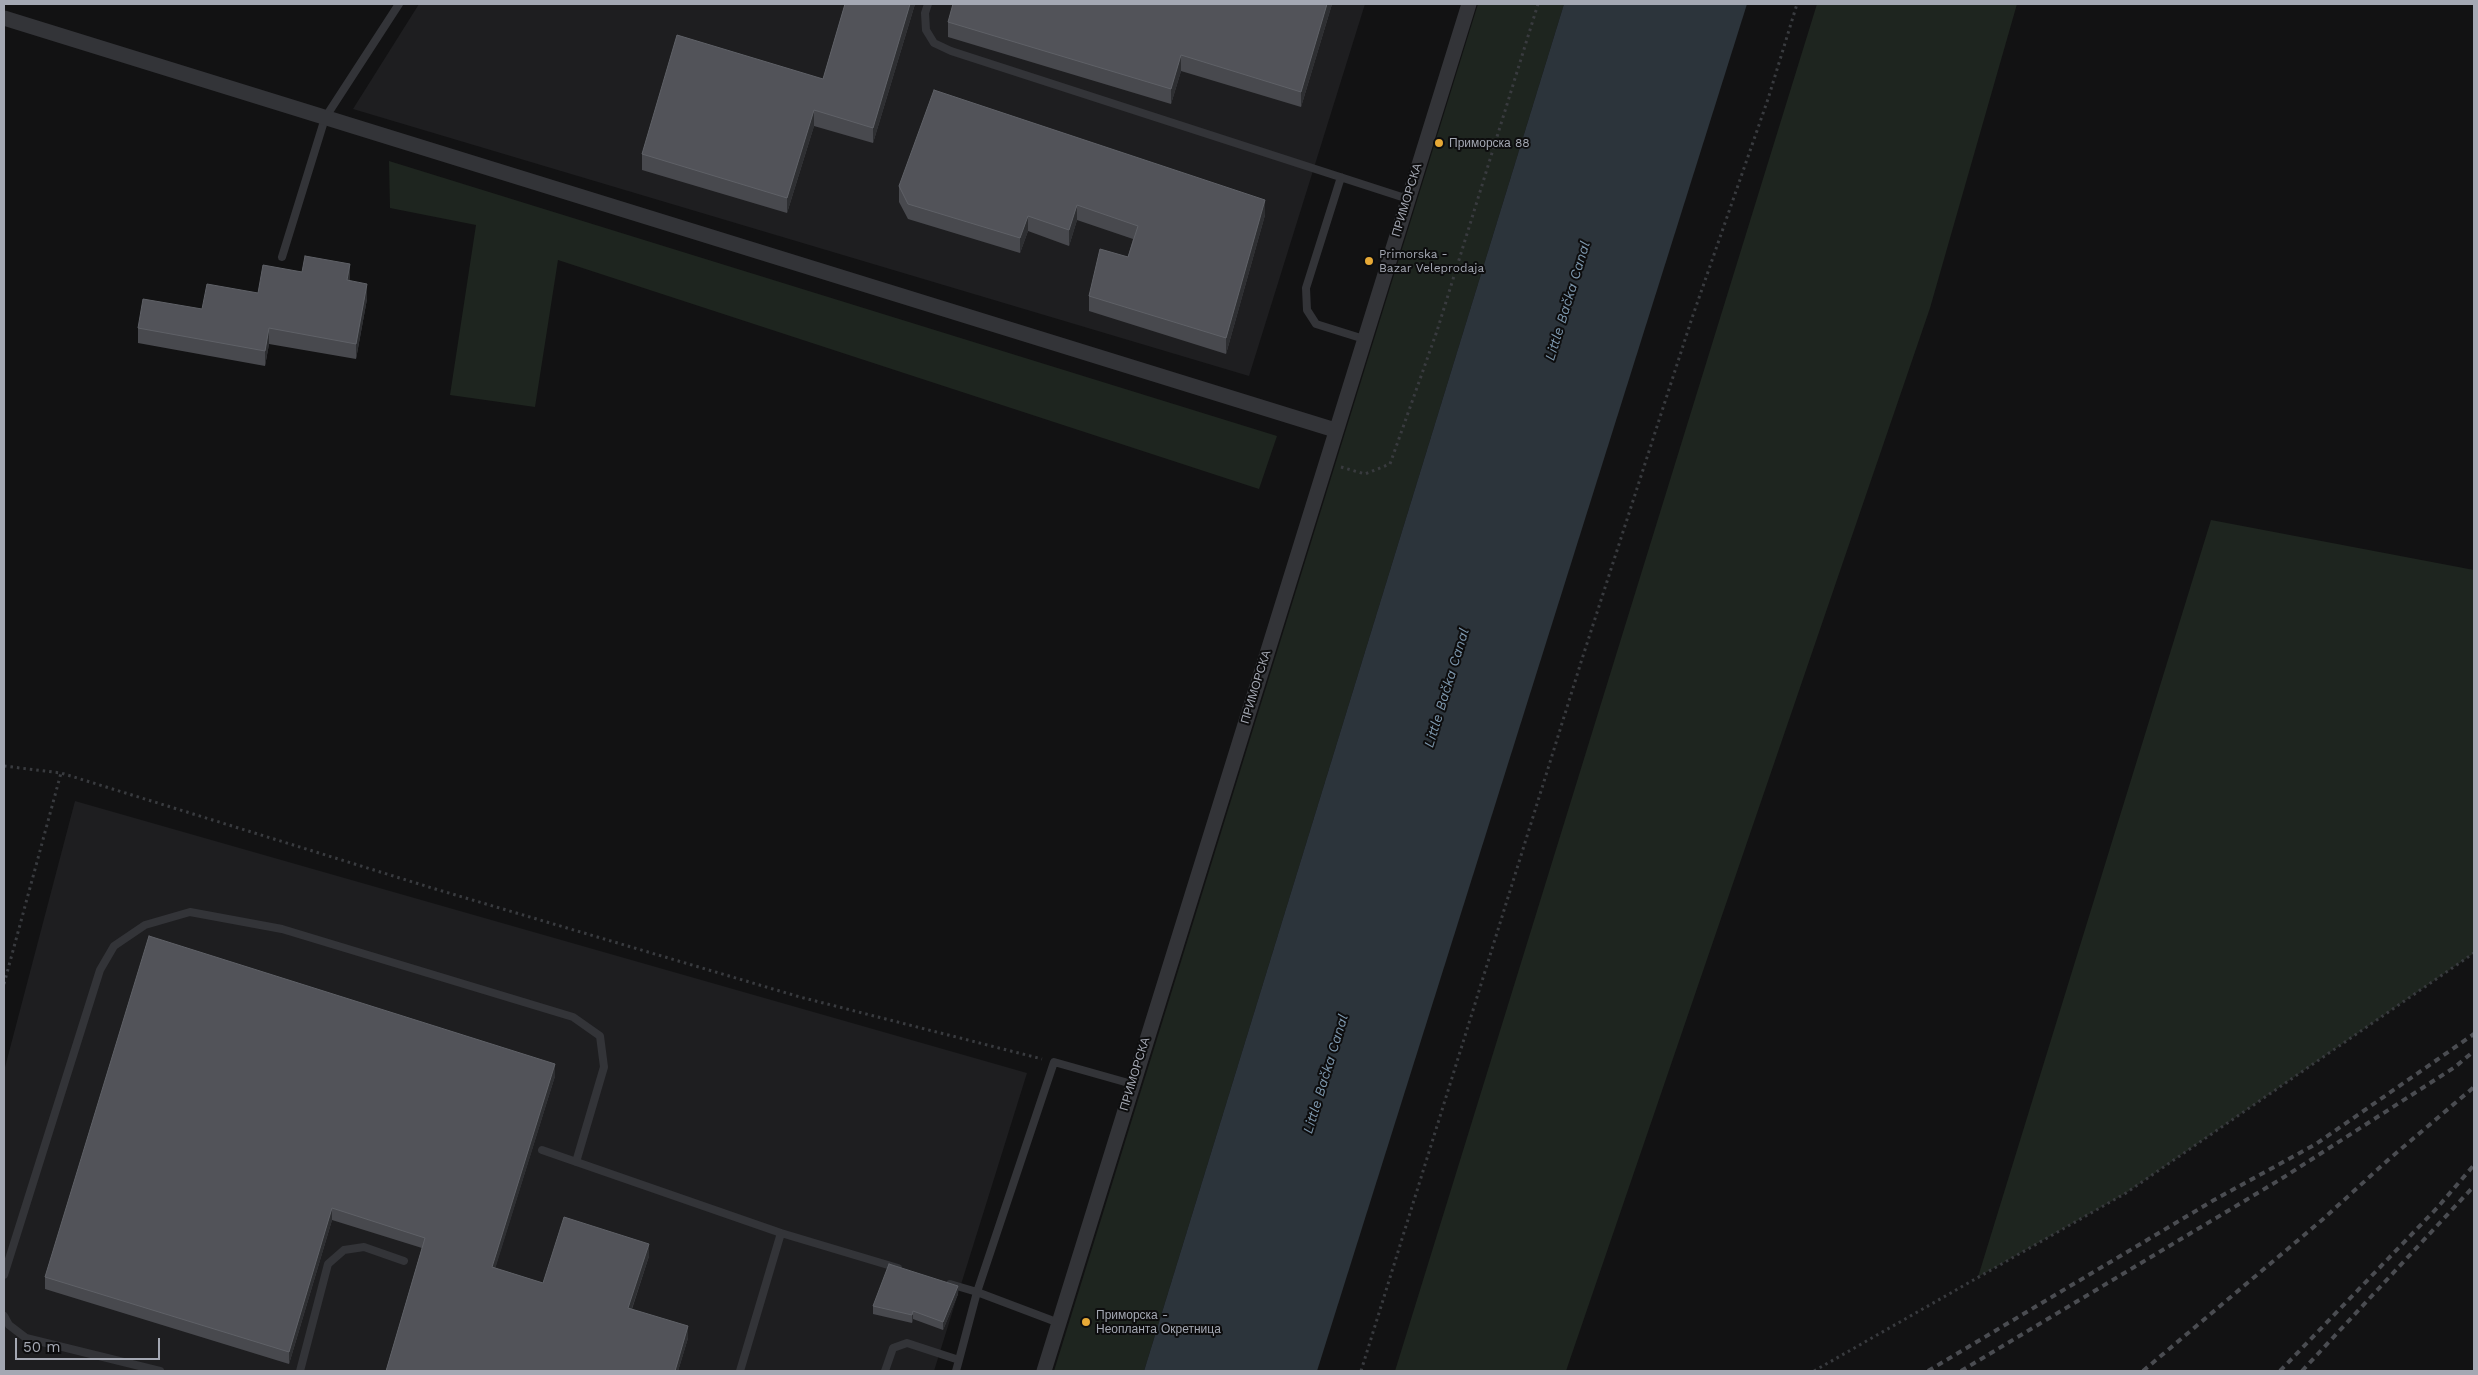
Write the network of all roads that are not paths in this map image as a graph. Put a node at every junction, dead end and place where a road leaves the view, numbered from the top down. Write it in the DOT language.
graph roads {
  1 [pos="399,4"];
  2 [pos="928,4"];
  3 [pos="1469,4"];
  4 [pos="4,18"];
  5 [pos="325,118"];
  6 [pos="1341,177"];
  7 [pos="1408,199"];
  8 [pos="282,257"];
  9 [pos="1364,339"];
  10 [pos="1336,430"];
  11 [pos="1132,1084"];
  12 [pos="542,1150"];
  13 [pos="576,1162"];
  14 [pos="781,1233"];
  15 [pos="404,1261"];
  16 [pos="902,1270"];
  17 [pos="4,1275"];
  18 [pos="940,1281"];
  19 [pos="977,1292"];
  20 [pos="4,1316"];
  21 [pos="1059,1323"];
  22 [pos="959,1360"];
  23 [pos="160,1371"];
  24 [pos="300,1371"];
  25 [pos="740,1371"];
  26 [pos="884,1371"];
  27 [pos="956,1371"];
  28 [pos="1044,1371"];
  1 -- 5 [label="lane"];
  2 -- 6 [label="lane"];
  3 -- 7 [label="street, ПРИМОРСКА"];
  4 -- 5 [label="street"];
  5 -- 8 [label="lane"];
  5 -- 10 [label="street"];
  6 -- 7 [label="lane"];
  6 -- 9 [label="lane"];
  7 -- 9 [label="street, ПРИМОРСКА"];
  9 -- 10 [label="street, ПРИМОРСКА"];
  10 -- 11 [label="street, ПРИМОРСКА"];
  11 -- 19 [label="lane"];
  11 -- 21 [label="street, ПРИМОРСКА"];
  12 -- 13 [label="lane"];
  13 -- 14 [label="lane"];
  13 -- 17 [label="lane"];
  14 -- 16 [label="lane"];
  14 -- 25 [label="lane"];
  15 -- 24 [label="lane"];
  18 -- 19 [label="lane"];
  19 -- 21 [label="lane"];
  19 -- 22 [label="lane"];
  20 -- 23 [label="lane"];
  21 -- 28 [label="street, ПРИМОРСКА"];
  22 -- 26 [label="lane"];
  22 -- 27 [label="lane"];
}
